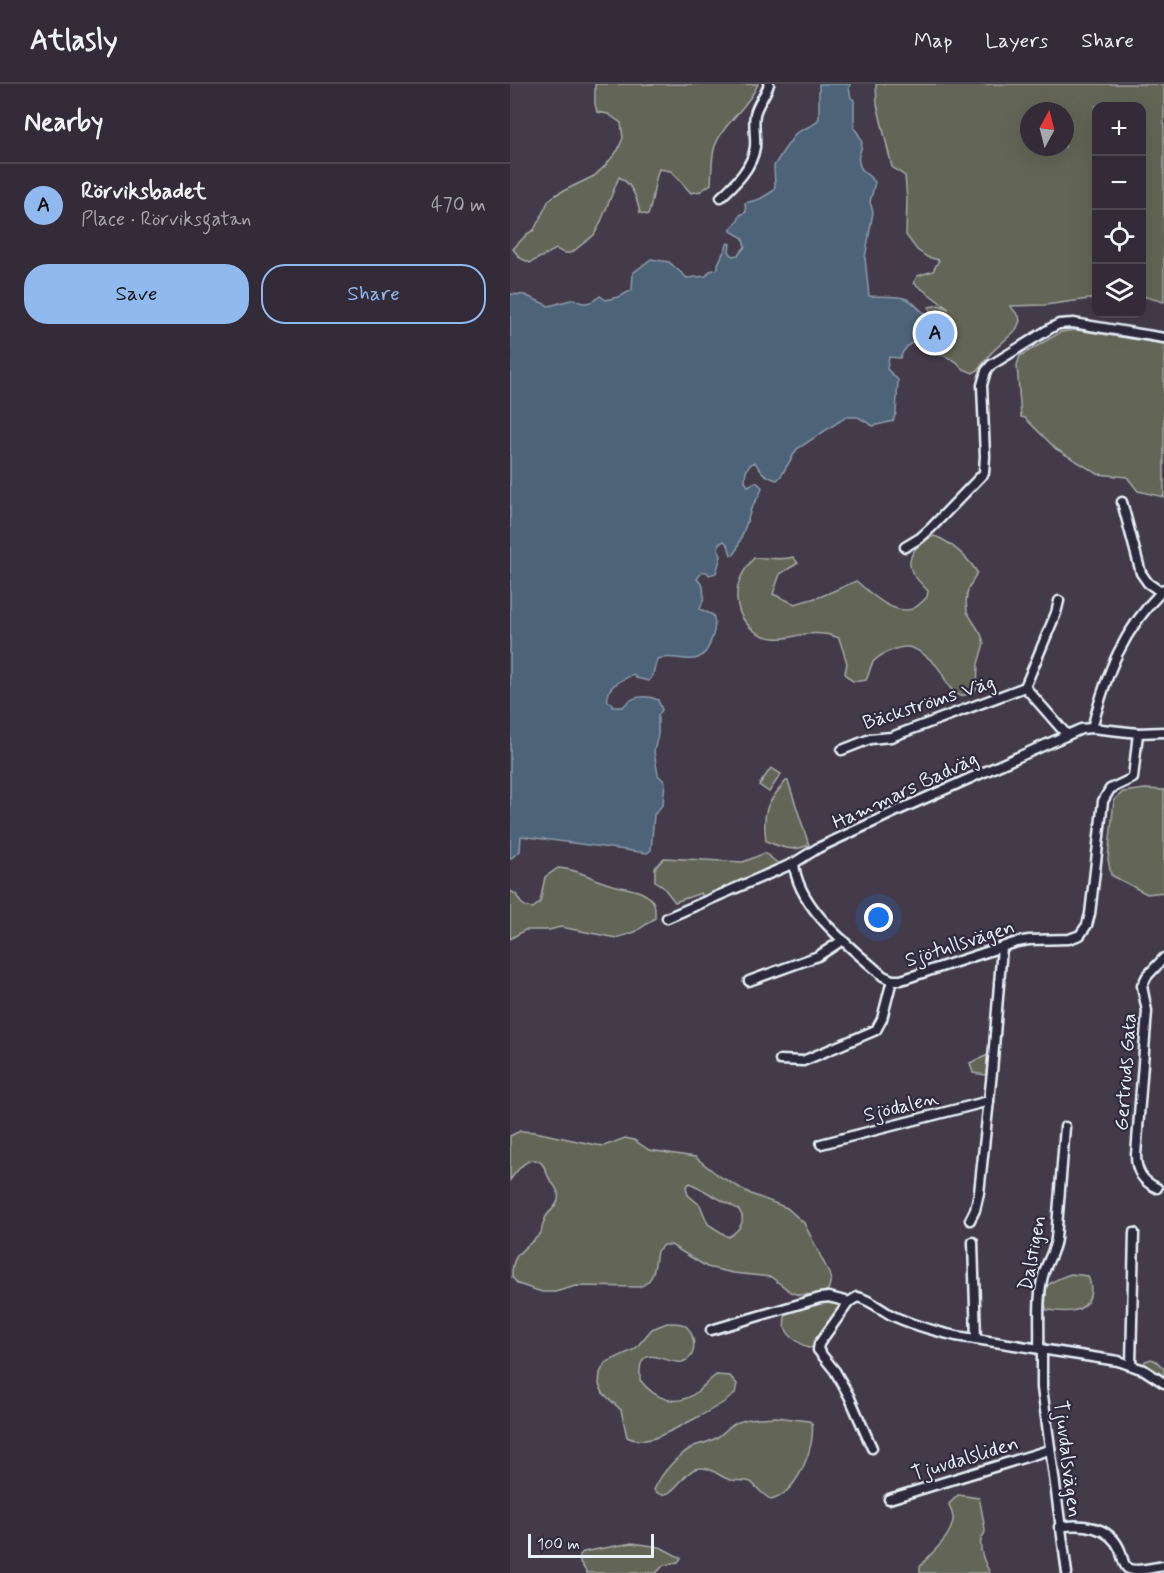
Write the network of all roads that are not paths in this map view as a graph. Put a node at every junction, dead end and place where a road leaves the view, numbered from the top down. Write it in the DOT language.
graph roads {
  1 [pos="769,84"];
  2 [pos="721,197"];
  3 [pos="1164,338"];
  4 [pos="1122,502"];
  5 [pos="905,547"];
  6 [pos="1162,591"];
  7 [pos="1059,601"];
  8 [pos="1025,687"];
  9 [pos="1092,728"];
  10 [pos="1164,732"];
  11 [pos="1138,733"];
  12 [pos="1067,735"];
  13 [pos="842,750"];
  14 [pos="794,863"];
  15 [pos="667,918"];
  16 [pos="843,940"];
  17 [pos="1002,947"];
  18 [pos="1164,958"];
  19 [pos="892,980"];
  20 [pos="749,981"];
  21 [pos="780,1060"];
  22 [pos="989,1101"];
  23 [pos="1065,1128"];
  24 [pos="820,1144"];
  25 [pos="1157,1188"];
  26 [pos="970,1220"];
  27 [pos="1134,1233"];
  28 [pos="973,1242"];
  29 [pos="849,1302"];
  30 [pos="711,1330"];
  31 [pos="976,1339"];
  32 [pos="1041,1348"];
  33 [pos="1131,1365"];
  34 [pos="1164,1383"];
  35 [pos="872,1448"];
  36 [pos="1049,1450"];
  37 [pos="890,1499"];
  38 [pos="1059,1527"];
  39 [pos="1164,1566"];
  40 [pos="1067,1573"];
  1 -- 2 [label="street"];
  3 -- 5 [label="street"];
  4 -- 6 [label="street"];
  6 -- 9 [label="street"];
  7 -- 8 [label="street, Bäckströms Väg"];
  8 -- 12 [label="street, Bäckströms Väg"];
  8 -- 13 [label="street, Bäckströms Väg"];
  9 -- 11 [label="street, Hammars Badväg"];
  9 -- 12 [label="street, Hammars Badväg"];
  10 -- 11 [label="street, Hammars Badväg"];
  11 -- 17 [label="street, Sjötullsvägen"];
  12 -- 14 [label="street, Hammars Badväg"];
  14 -- 15 [label="street, Hammars Badväg"];
  14 -- 16 [label="street, Sjötullsvägen"];
  16 -- 19 [label="street, Sjötullsvägen"];
  16 -- 20 [label="street"];
  17 -- 19 [label="street, Sjötullsvägen"];
  17 -- 22 [label="street"];
  18 -- 25 [label="street, Gertruds Gata"];
  19 -- 21 [label="street"];
  22 -- 24 [label="street, Sjödalen"];
  22 -- 26 [label="street"];
  23 -- 32 [label="street, Dalstigen"];
  27 -- 33 [label="street"];
  28 -- 31 [label="street"];
  29 -- 30 [label="street"];
  29 -- 31 [label="street"];
  29 -- 35 [label="street"];
  31 -- 32 [label="street"];
  32 -- 33 [label="street"];
  32 -- 36 [label="street, Tjuvdalsvägen"];
  33 -- 34 [label="street"];
  36 -- 37 [label="street, Tjuvdalsliden"];
  36 -- 38 [label="street, Tjuvdalsvägen"];
  38 -- 39 [label="street"];
  38 -- 40 [label="street, Tjuvdalsvägen"];
}
